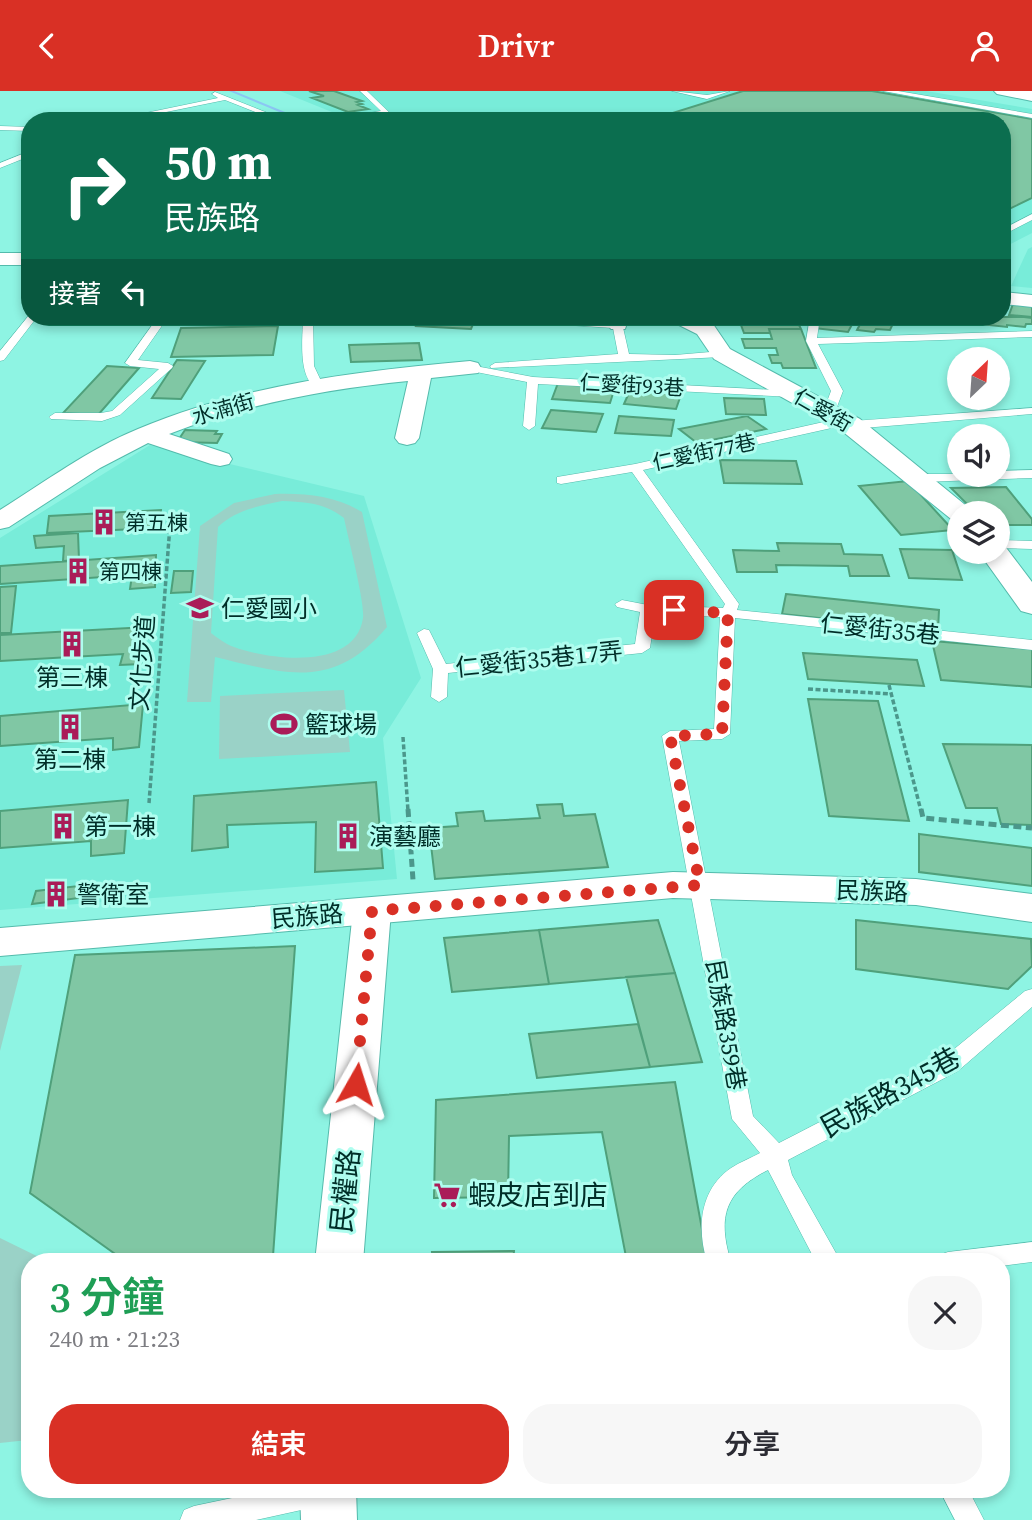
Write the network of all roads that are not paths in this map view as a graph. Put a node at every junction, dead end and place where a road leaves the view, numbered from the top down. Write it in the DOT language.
graph roads {
  1 [pos="208,91"];
  2 [pos="363,91"];
  3 [pos="674,91"];
  4 [pos="727,91"];
  5 [pos="886,91"];
  6 [pos="1002,91"];
  7 [pos="1024,91"];
  8 [pos="1032,94"];
  9 [pos="226,98"];
  10 [pos="155,112"];
  11 [pos="262,112"];
  12 [pos="383,112"];
  13 [pos="1009,112"];
  14 [pos="1011,112"];
  15 [pos="1032,116"];
  16 [pos="0,128"];
  17 [pos="21,129"];
  18 [pos="10,152"];
  19 [pos="21,153"];
  20 [pos="21,157"];
  21 [pos="0,166"];
  22 [pos="1032,217"];
  23 [pos="1011,224"];
  24 [pos="1015,225"];
  25 [pos="1011,227"];
  26 [pos="0,259"];
  27 [pos="21,259"];
  28 [pos="1011,284"];
  29 [pos="1032,286"];
  30 [pos="1011,299"];
  31 [pos="1032,301"];
  32 [pos="25,326"];
  33 [pos="158,326"];
  34 [pos="308,326"];
  35 [pos="620,326"];
  36 [pos="699,326"];
  37 [pos="814,326"];
  38 [pos="1032,334"];
  39 [pos="811,341"];
  40 [pos="722,354"];
  41 [pos="624,357"];
  42 [pos="0,358"];
  43 [pos="470,368"];
  44 [pos="421,372"];
  45 [pos="533,380"];
  46 [pos="317,385"];
  47 [pos="794,394"];
  48 [pos="1032,411"];
  49 [pos="55,417"];
  50 [pos="842,419"];
  51 [pos="529,426"];
  52 [pos="146,434"];
  53 [pos="407,438"];
  54 [pos="220,459"];
  55 [pos="635,468"];
  56 [pos="1032,474"];
  57 [pos="922,478"];
  58 [pos="561,480"];
  59 [pos="948,501"];
  60 [pos="0,521"];
  61 [pos="1010,544"];
  62 [pos="1032,545"];
  63 [pos="1003,564"];
  64 [pos="622,604"];
  65 [pos="1032,604"];
  66 [pos="648,609"];
  67 [pos="728,613"];
  68 [pos="424,633"];
  69 [pos="1032,645"];
  70 [pos="441,670"];
  71 [pos="439,697"];
  72 [pos="700,885"];
  73 [pos="1032,908"];
  74 [pos="372,911"];
  75 [pos="0,942"];
  76 [pos="1032,996"];
  77 [pos="775,1154"];
  78 [pos="1032,1252"];
  79 [pos="340,1253"];
  80 [pos="716,1253"];
  81 [pos="825,1253"];
  82 [pos="1010,1255"];
  83 [pos="324,1498"];
  84 [pos="958,1498"];
  85 [pos="194,1520"];
  86 [pos="970,1520"];
  1 -- 9 [label="lane"];
  2 -- 12 [label="lane"];
  3 -- 4 [label="lane"];
  5 -- 13 [label="lane"];
  6 -- 8 [label="street"];
  7 -- 8 [label="street"];
  9 -- 10 [label="lane"];
  9 -- 11 [label="lane"];
  14 -- 15 [label="lane"];
  16 -- 17 [label="lane"];
  18 -- 19 [label="lane"];
  20 -- 21 [label="lane"];
  22 -- 24 [label="lane"];
  23 -- 24 [label="lane"];
  24 -- 25 [label="lane"];
  26 -- 27 [label="street"];
  28 -- 29 [label="street"];
  30 -- 31 [label="street"];
  32 -- 42 [label="lane"];
  33 -- 49 [label="lane"];
  34 -- 46 [label="lane"];
  35 -- 41 [label="lane"];
  36 -- 40 [label="street, 仁愛街"];
  37 -- 39 [label="lane"];
  38 -- 39 [label="lane"];
  39 -- 50 [label="lane"];
  40 -- 41 [label="lane"];
  40 -- 47 [label="street, 仁愛街"];
  41 -- 43 [label="lane"];
  43 -- 44 [label="street, 水湳街"];
  43 -- 45 [label="lane, 仁愛街93巷"];
  44 -- 46 [label="street, 水湳街"];
  44 -- 53 [label="street"];
  45 -- 47 [label="lane, 仁愛街93巷"];
  45 -- 51 [label="lane"];
  46 -- 52 [label="street, 水湳街"];
  47 -- 50 [label="street, 仁愛街"];
  48 -- 50 [label="lane, 仁愛街77巷"];
  50 -- 55 [label="lane, 仁愛街77巷"];
  50 -- 57 [label="street, 仁愛街"];
  52 -- 54 [label="street"];
  52 -- 60 [label="street, 水湳街"];
  55 -- 58 [label="lane, 仁愛街77巷"];
  55 -- 67 [label="lane"];
  56 -- 57 [label="lane"];
  57 -- 59 [label="street, 仁愛街"];
  61 -- 62 [label="lane"];
  63 -- 65 [label="street"];
  64 -- 66 [label="lane"];
  66 -- 67 [label="lane"];
  66 -- 70 [label="lane, 仁愛街35巷17弄"];
  67 -- 69 [label="lane, 仁愛街35巷"];
  67 -- 72 [label="lane, 民族路359巷"];
  68 -- 70 [label="lane, 仁愛街35巷17弄"];
  70 -- 71 [label="lane"];
  72 -- 73 [label="street, 民族路"];
  72 -- 74 [label="street, 民族路"];
  72 -- 77 [label="lane, 民族路359巷"];
  74 -- 75 [label="street, 民族路"];
  74 -- 79 [label="street, 民權路"];
  76 -- 77 [label="lane, 民族路345巷"];
  77 -- 80 [label="lane, 民族路345巷"];
  77 -- 81 [label="lane"];
  78 -- 82 [label="lane"];
  83 -- 85 [label="lane"];
  84 -- 86 [label="lane"];
}
